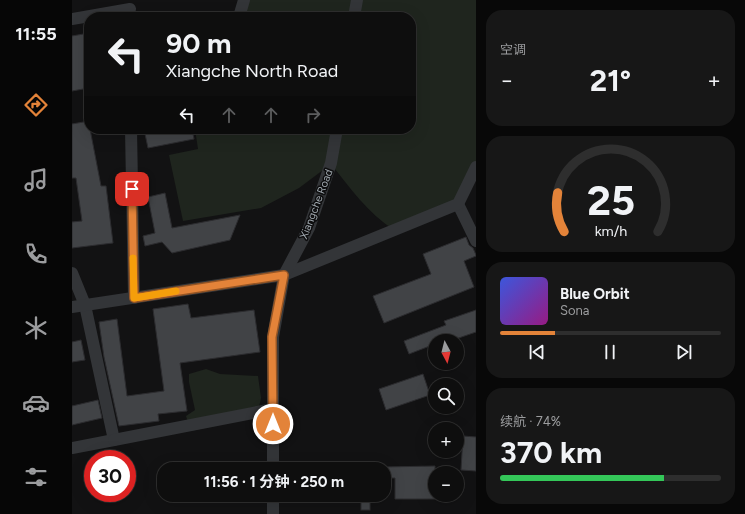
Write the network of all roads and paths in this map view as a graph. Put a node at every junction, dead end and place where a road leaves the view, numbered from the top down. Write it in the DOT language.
graph roads {
  1 [pos="244,0"];
  2 [pos="357,0"];
  3 [pos="131,9"];
  4 [pos="113,12"];
  5 [pos="240,12"];
  6 [pos="355,12"];
  7 [pos="84,17"];
  8 [pos="72,19"];
  9 [pos="131,134"];
  10 [pos="336,134"];
  11 [pos="476,167"];
  12 [pos="458,204"];
  13 [pos="476,241"];
  14 [pos="72,273"];
  15 [pos="284,275"];
  16 [pos="134,298"];
  17 [pos="85,305"];
  18 [pos="72,307"];
  19 [pos="273,409"];
  20 [pos="114,440"];
  21 [pos="72,448"];
  22 [pos="273,462"];
  23 [pos="273,502"];
  24 [pos="273,514"];
  1 -- 5 [label="street"];
  2 -- 6 [label="street"];
  3 -- 4 [label="street"];
  7 -- 8 [label="street"];
  9 -- 16 [label="street"];
  10 -- 15 [label="street, Xiangche Road"];
  11 -- 12 [label="street"];
  12 -- 13 [label="street"];
  12 -- 15 [label="street"];
  14 -- 17 [label="street"];
  15 -- 16 [label="street"];
  15 -- 19 [label="street, Xiangche Road"];
  16 -- 17 [label="street"];
  17 -- 18 [label="street"];
  17 -- 20 [label="street"];
  19 -- 20 [label="street"];
  19 -- 22 [label="street, Xiangche Road"];
  20 -- 21 [label="street"];
  23 -- 24 [label="street"];
}
